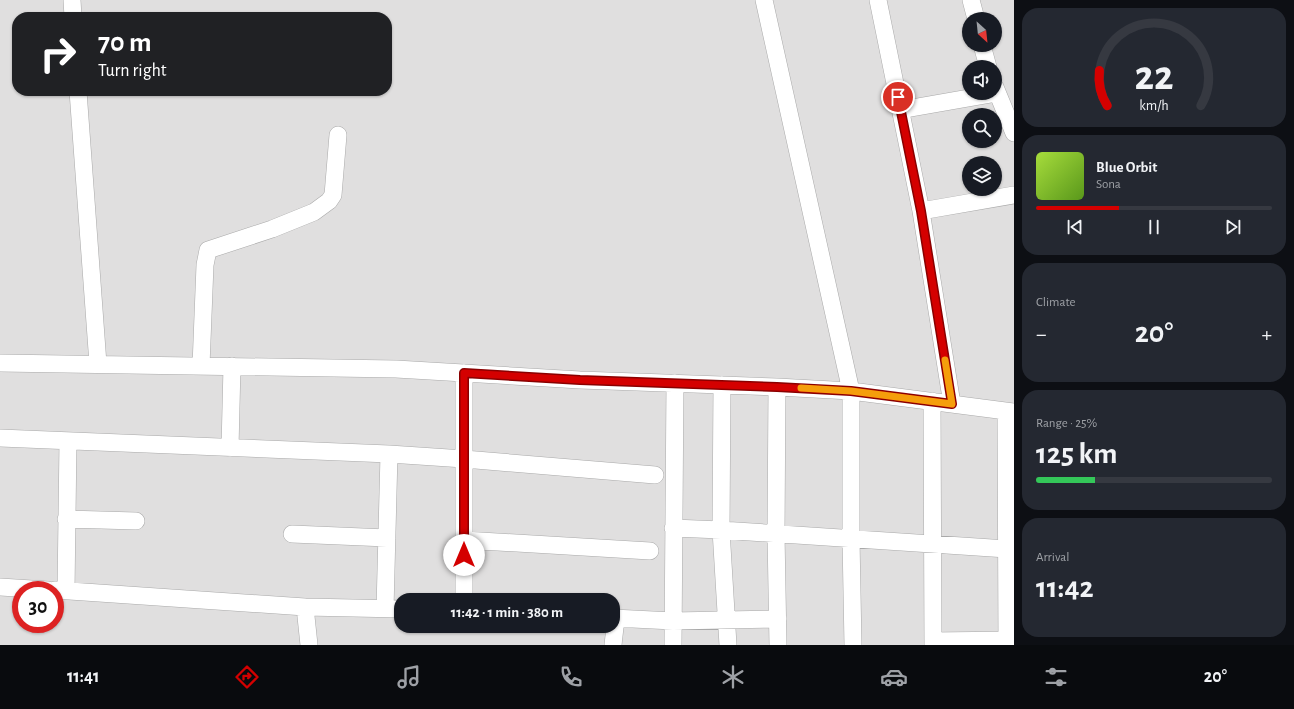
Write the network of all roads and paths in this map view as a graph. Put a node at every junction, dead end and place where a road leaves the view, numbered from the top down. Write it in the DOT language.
graph roads {
  1 [pos="72,0"];
  2 [pos="764,0"];
  3 [pos="878,0"];
  4 [pos="972,0"];
  5 [pos="73,12"];
  6 [pos="975,12"];
  7 [pos="78,96"];
  8 [pos="962,97"];
  9 [pos="1000,100"];
  10 [pos="900,110"];
  11 [pos="1014,133"];
  12 [pos="338,135"];
  13 [pos="1014,195"];
  14 [pos="921,211"];
  15 [pos="0,363"];
  16 [pos="98,364"];
  17 [pos="201,366"];
  18 [pos="232,366"];
  19 [pos="464,373"];
  20 [pos="675,383"];
  21 [pos="722,385"];
  22 [pos="777,387"];
  23 [pos="851,391"];
  24 [pos="932,401"];
  25 [pos="952,404"];
  26 [pos="1010,412"];
  27 [pos="0,438"];
  28 [pos="68,441"];
  29 [pos="230,448"];
  30 [pos="389,454"];
  31 [pos="464,459"];
  32 [pos="655,475"];
  33 [pos="66,519"];
  34 [pos="136,521"];
  35 [pos="673,528"];
  36 [pos="722,530"];
  37 [pos="292,534"];
  38 [pos="776,534"];
  39 [pos="387,538"];
  40 [pos="851,539"];
  41 [pos="464,540"];
  42 [pos="932,544"];
  43 [pos="1007,549"];
  44 [pos="650,551"];
  45 [pos="61,581"];
  46 [pos="0,587"];
  47 [pos="12,588"];
  48 [pos="64,591"];
  49 [pos="464,593"];
  50 [pos="305,607"];
  51 [pos="393,609"];
  52 [pos="620,618"];
  53 [pos="778,619"];
  54 [pos="727,620"];
  55 [pos="673,621"];
  56 [pos="614,633"];
  57 [pos="1009,642"];
  58 [pos="933,643"];
  59 [pos="310,645"];
  60 [pos="613,645"];
  61 [pos="673,645"];
  62 [pos="728,645"];
  63 [pos="778,645"];
  64 [pos="853,645"];
  1 -- 5 [label="street"];
  2 -- 23 [label="street"];
  3 -- 10 [label="street"];
  4 -- 6 [label="street"];
  7 -- 16 [label="street"];
  8 -- 10 [label="street"];
  9 -- 11 [label="street"];
  10 -- 14 [label="street"];
  12 -- 17 [label="street"];
  13 -- 14 [label="street"];
  14 -- 25 [label="street"];
  15 -- 16 [label="street"];
  16 -- 17 [label="street"];
  17 -- 18 [label="street"];
  18 -- 19 [label="street"];
  18 -- 29 [label="street"];
  19 -- 20 [label="street"];
  19 -- 31 [label="street"];
  20 -- 21 [label="street"];
  20 -- 35 [label="street"];
  21 -- 22 [label="street"];
  21 -- 36 [label="street"];
  22 -- 23 [label="street"];
  22 -- 38 [label="street"];
  23 -- 24 [label="street"];
  23 -- 40 [label="street"];
  24 -- 25 [label="street"];
  24 -- 42 [label="street"];
  25 -- 26 [label="street"];
  26 -- 43 [label="street"];
  27 -- 28 [label="street"];
  28 -- 29 [label="street"];
  28 -- 33 [label="street"];
  29 -- 30 [label="street"];
  30 -- 31 [label="street"];
  30 -- 39 [label="street"];
  31 -- 32 [label="street"];
  31 -- 41 [label="street"];
  33 -- 34 [label="street"];
  33 -- 45 [label="street"];
  35 -- 36 [label="street"];
  35 -- 55 [label="street"];
  36 -- 38 [label="street"];
  36 -- 54 [label="street"];
  37 -- 39 [label="street"];
  38 -- 40 [label="street"];
  38 -- 53 [label="street"];
  39 -- 51 [label="street"];
  40 -- 42 [label="street"];
  40 -- 64 [label="street"];
  41 -- 44 [label="street"];
  41 -- 49 [label="street"];
  42 -- 43 [label="street"];
  42 -- 58 [label="street"];
  43 -- 57 [label="street"];
  46 -- 47 [label="street"];
  48 -- 50 [label="street"];
  50 -- 51 [label="street"];
  50 -- 59 [label="street"];
  52 -- 55 [label="street"];
  53 -- 54 [label="street"];
  53 -- 63 [label="street"];
  54 -- 55 [label="street"];
  54 -- 62 [label="street"];
  55 -- 61 [label="street"];
  56 -- 60 [label="street"];
  57 -- 58 [label="street"];
}
